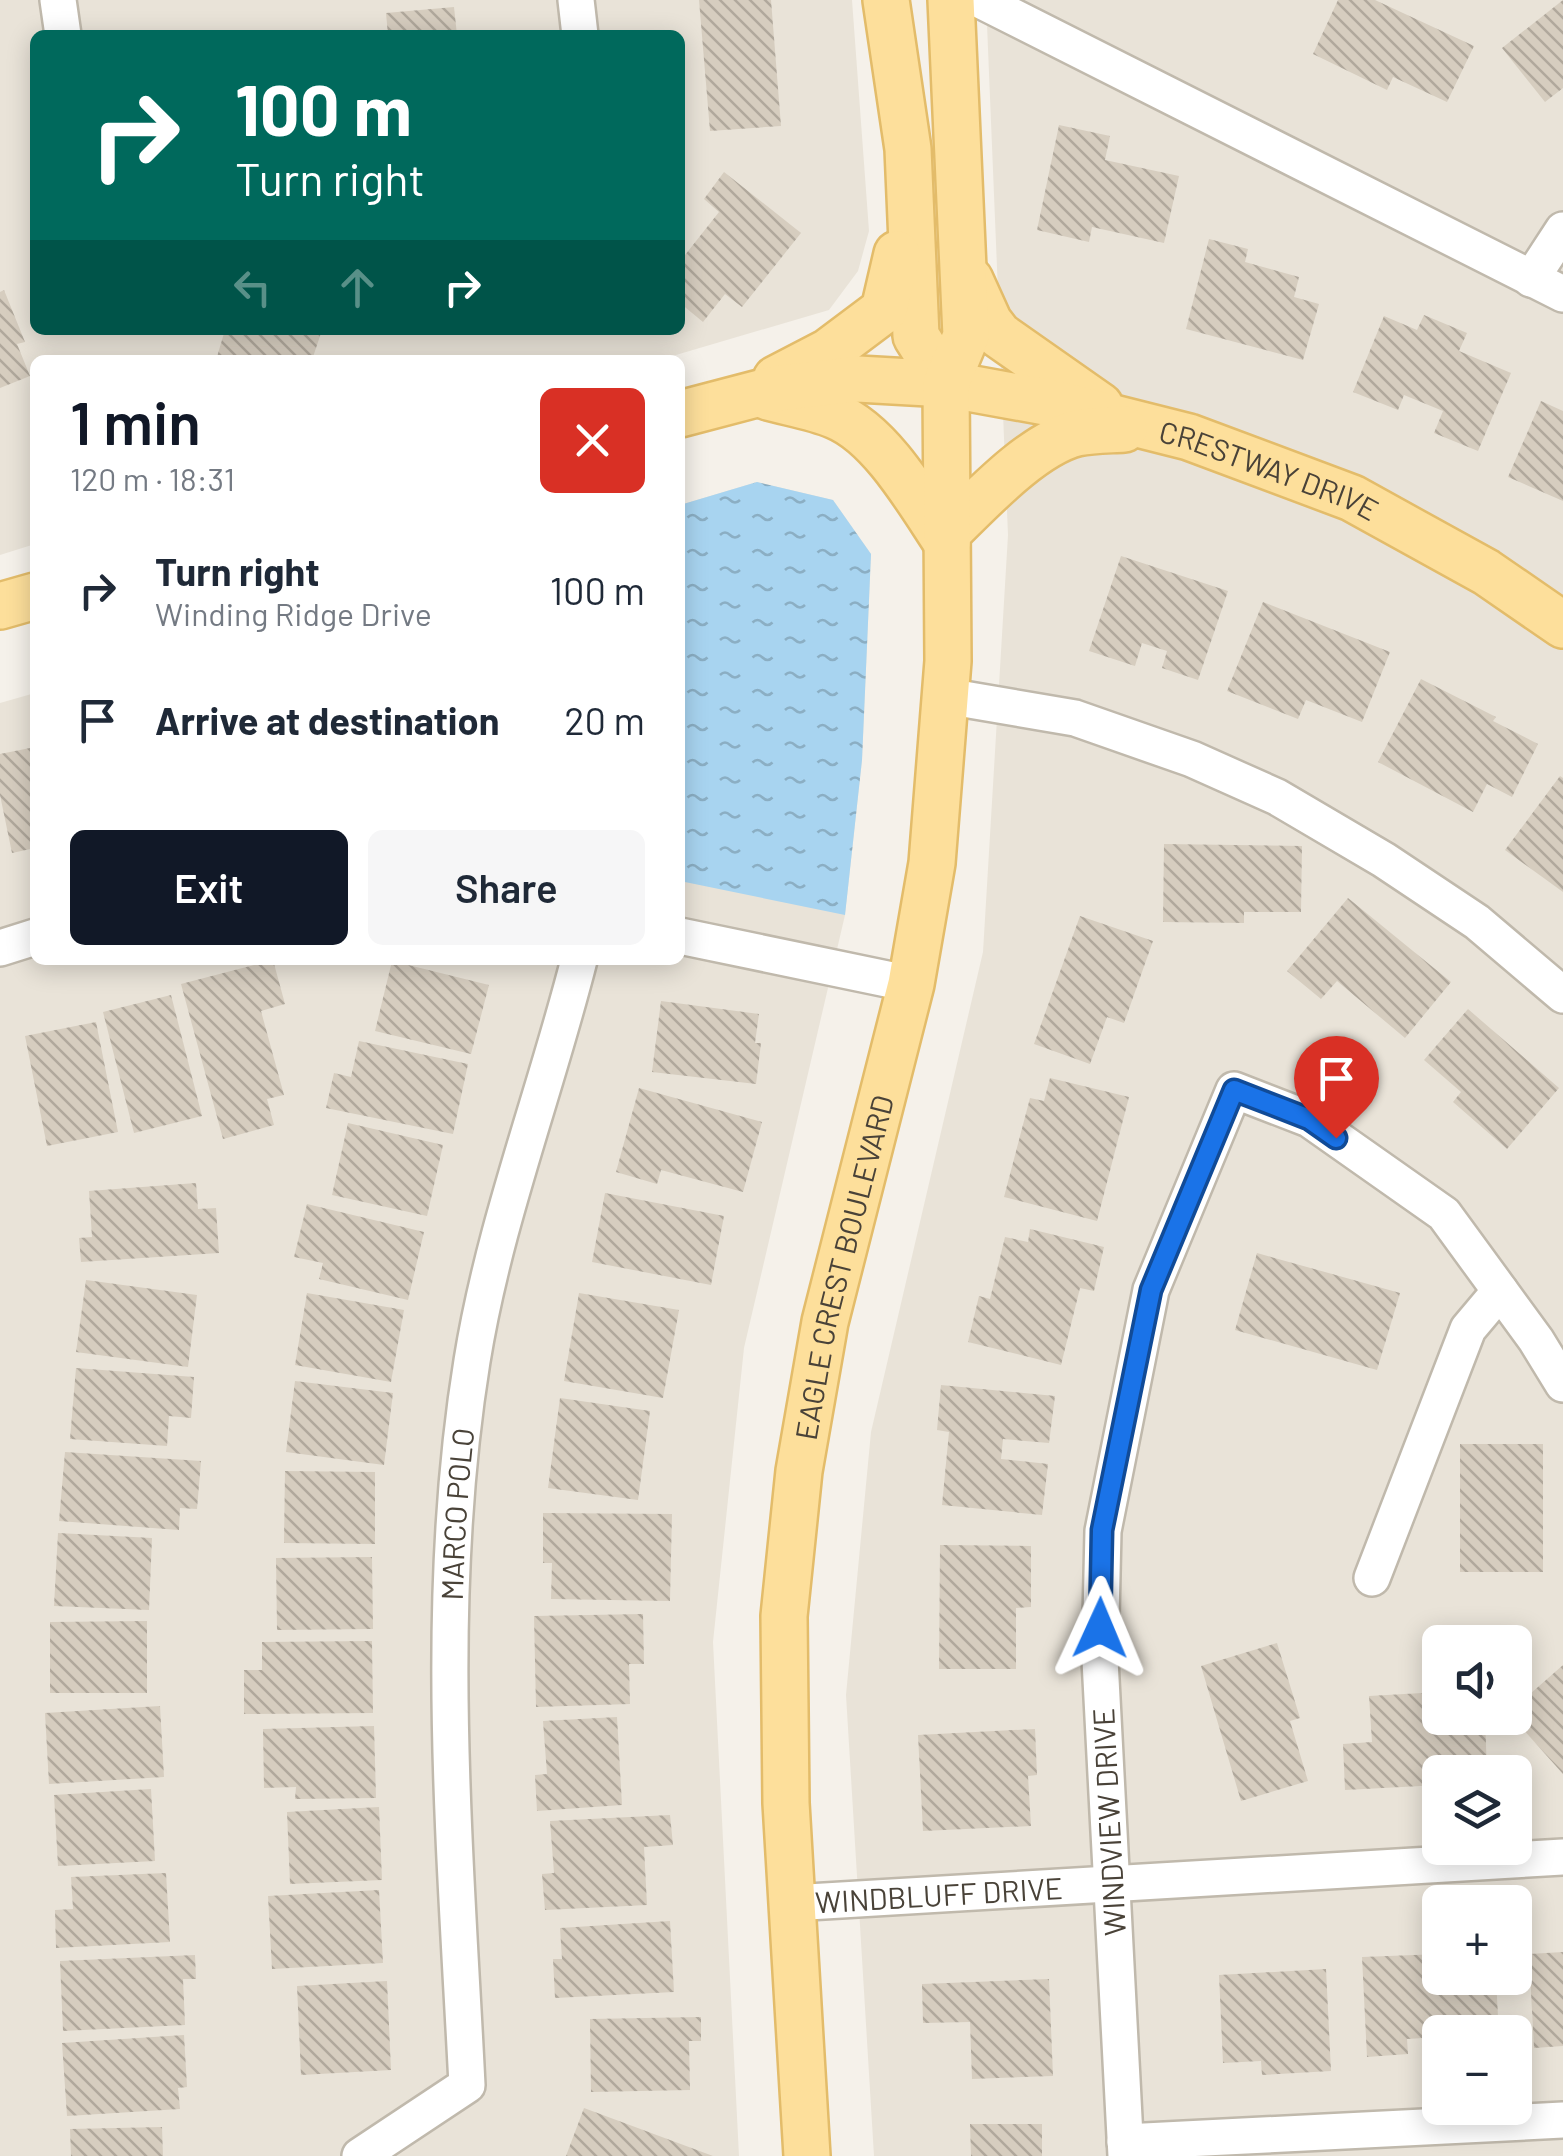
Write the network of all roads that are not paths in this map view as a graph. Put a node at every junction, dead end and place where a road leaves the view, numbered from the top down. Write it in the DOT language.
graph roads {
  1 [pos="58,0"];
  2 [pos="576,0"];
  3 [pos="886,0"];
  4 [pos="951,0"];
  5 [pos="980,0"];
  6 [pos="62,30"];
  7 [pos="579,30"];
  8 [pos="910,198"];
  9 [pos="1563,230"];
  10 [pos="963,262"];
  11 [pos="1531,279"];
  12 [pos="1563,294"];
  13 [pos="946,384"];
  14 [pos="749,396"];
  15 [pos="685,413"];
  16 [pos="1133,422"];
  17 [pos="947,538"];
  18 [pos="30,597"];
  19 [pos="0,606"];
  20 [pos="1563,625"];
  21 [pos="946,696"];
  22 [pos="685,937"];
  23 [pos="30,939"];
  24 [pos="0,948"];
  25 [pos="578,965"];
  26 [pos="911,984"];
  27 [pos="1563,995"];
  28 [pos="1500,1290"];
  29 [pos="1563,1384"];
  30 [pos="1372,1578"];
  31 [pos="1563,1857"];
  32 [pos="1111,1884"];
  33 [pos="791,1903"];
  34 [pos="1563,2120"];
  35 [pos="1126,2149"];
  36 [pos="360,2156"];
  37 [pos="807,2156"];
  1 -- 6 [label="street"];
  2 -- 7 [label="street"];
  3 -- 8 [label="main road"];
  4 -- 10 [label="main road, EAGLE CREST BOULEVARD"];
  5 -- 11 [label="street"];
  8 -- 13 [label="main road"];
  8 -- 14 [label="main road"];
  9 -- 11 [label="street"];
  10 -- 13 [label="main road, EAGLE CREST BOULEVARD"];
  10 -- 16 [label="main road"];
  11 -- 12 [label="street"];
  13 -- 14 [label="main road, CRESTWAY DRIVE"];
  13 -- 16 [label="main road, CRESTWAY DRIVE"];
  13 -- 17 [label="main road, EAGLE CREST BOULEVARD"];
  14 -- 15 [label="main road"];
  14 -- 17 [label="main road"];
  16 -- 17 [label="main road"];
  16 -- 20 [label="main road, CRESTWAY DRIVE"];
  17 -- 21 [label="main road, EAGLE CREST BOULEVARD"];
  18 -- 19 [label="main road"];
  21 -- 26 [label="main road, EAGLE CREST BOULEVARD"];
  21 -- 27 [label="street"];
  22 -- 26 [label="street"];
  23 -- 24 [label="street"];
  25 -- 36 [label="street, MARCO POLO"];
  26 -- 33 [label="main road, EAGLE CREST BOULEVARD"];
  28 -- 29 [label="street"];
  28 -- 30 [label="street"];
  28 -- 32 [label="street, WINDVIEW DRIVE"];
  31 -- 32 [label="street, WINDBLUFF DRIVE"];
  32 -- 33 [label="street, WINDBLUFF DRIVE"];
  32 -- 35 [label="street, WINDVIEW DRIVE"];
  33 -- 37 [label="main road, EAGLE CREST BOULEVARD"];
  34 -- 35 [label="street"];
}
